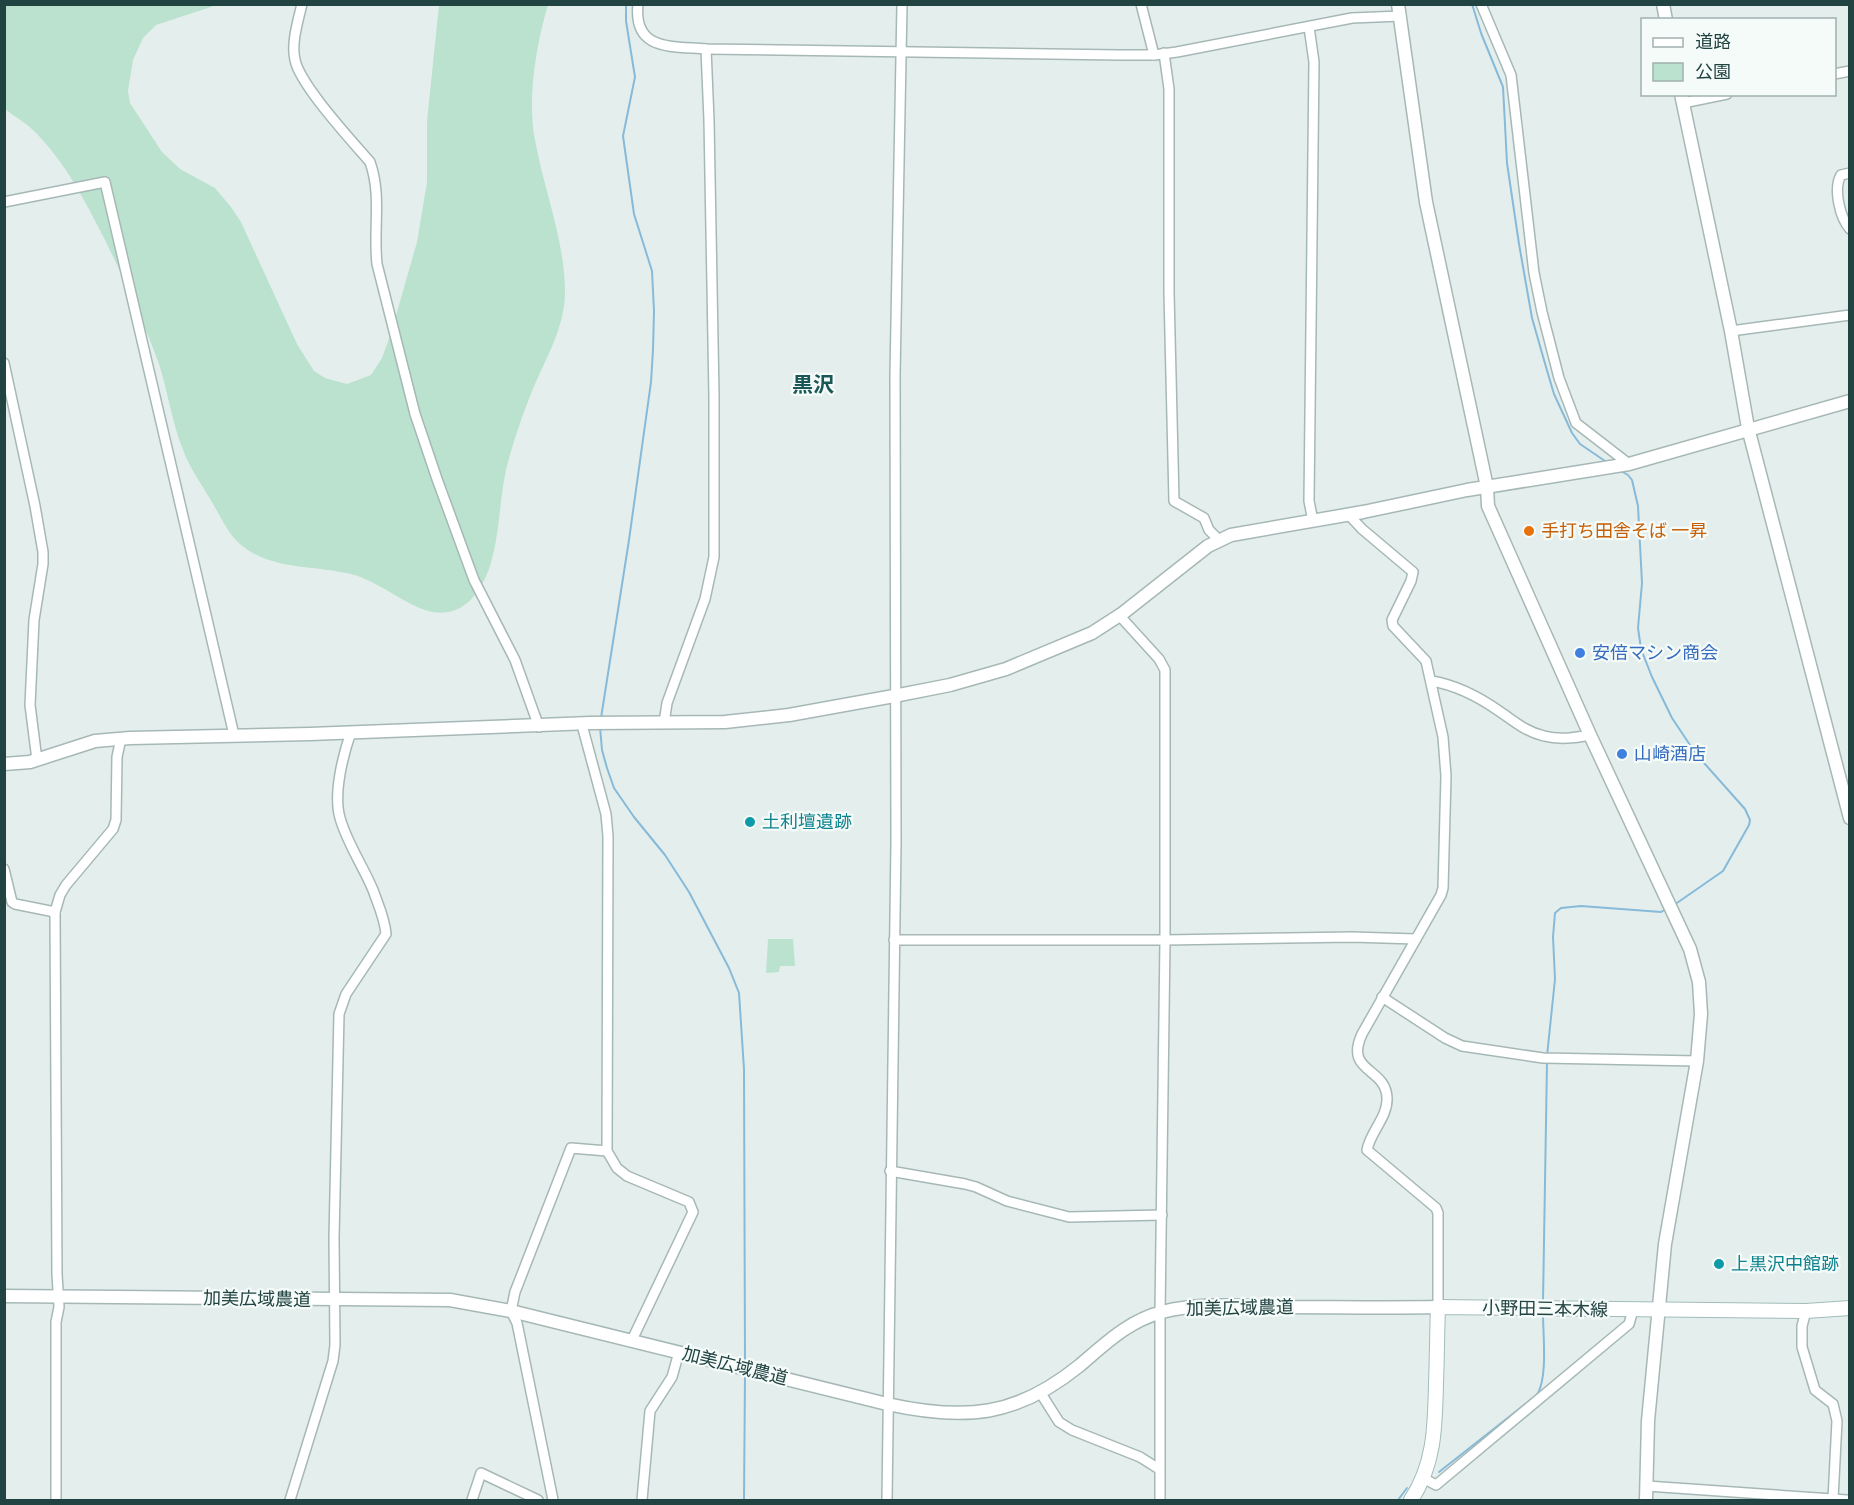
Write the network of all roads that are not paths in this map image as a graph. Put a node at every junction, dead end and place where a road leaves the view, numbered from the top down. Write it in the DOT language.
graph roads {
  1 [pos="302,4"];
  2 [pos="638,4"];
  3 [pos="902,4"];
  4 [pos="1141,4"];
  5 [pos="1481,4"];
  6 [pos="1399,10"];
  7 [pos="1309,27"];
  8 [pos="706,49"];
  9 [pos="903,51"];
  10 [pos="1159,54"];
  11 [pos="1709,96"];
  12 [pos="1682,99"];
  13 [pos="1850,173"];
  14 [pos="4,202"];
  15 [pos="1850,230"];
  16 [pos="1850,315"];
  17 [pos="1731,331"];
  18 [pos="4,363"];
  19 [pos="1850,401"];
  20 [pos="1748,428"];
  21 [pos="1625,464"];
  22 [pos="1487,488"];
  23 [pos="1348,514"];
  24 [pos="1313,521"];
  25 [pos="1219,540"];
  26 [pos="1119,615"];
  27 [pos="1431,681"];
  28 [pos="894,696"];
  29 [pos="664,723"];
  30 [pos="586,724"];
  31 [pos="539,727"];
  32 [pos="351,732"];
  33 [pos="234,735"];
  34 [pos="1590,735"];
  35 [pos="121,738"];
  36 [pos="37,760"];
  37 [pos="4,764"];
  38 [pos="1850,818"];
  39 [pos="4,869"];
  40 [pos="55,912"];
  41 [pos="1416,939"];
  42 [pos="894,940"];
  43 [pos="1165,940"];
  44 [pos="1382,997"];
  45 [pos="1696,1060"];
  46 [pos="607,1151"];
  47 [pos="890,1171"];
  48 [pos="1161,1215"];
  49 [pos="4,1296"];
  50 [pos="58,1297"];
  51 [pos="335,1300"];
  52 [pos="1438,1308"];
  53 [pos="1850,1308"];
  54 [pos="1659,1309"];
  55 [pos="1633,1310"];
  56 [pos="512,1311"];
  57 [pos="1806,1311"];
  58 [pos="1160,1313"];
  59 [pos="632,1340"];
  60 [pos="679,1352"];
  61 [pos="1041,1392"];
  62 [pos="888,1404"];
  63 [pos="1159,1469"];
  64 [pos="1423,1478"];
  65 [pos="1647,1486"];
  66 [pos="1833,1498"];
  67 [pos="56,1500"];
  68 [pos="290,1500"];
  69 [pos="472,1500"];
  70 [pos="538,1500"];
  71 [pos="553,1500"];
  72 [pos="642,1500"];
  73 [pos="887,1500"];
  74 [pos="1160,1500"];
  75 [pos="1411,1500"];
  76 [pos="1646,1500"];
  77 [pos="1847,1500"];
  1 -- 31 [label="street"];
  2 -- 8 [label="street"];
  3 -- 9 [label="street"];
  4 -- 10 [label="street"];
  5 -- 21 [label="street"];
  6 -- 7 [label="street"];
  6 -- 22 [label="street"];
  7 -- 10 [label="street"];
  7 -- 24 [label="street"];
  8 -- 9 [label="street"];
  8 -- 29 [label="street"];
  9 -- 10 [label="street"];
  9 -- 28 [label="street"];
  10 -- 25 [label="street"];
  11 -- 12 [label="street"];
  12 -- 17 [label="street"];
  13 -- 15 [label="street"];
  14 -- 33 [label="street"];
  16 -- 17 [label="street"];
  17 -- 20 [label="street"];
  18 -- 36 [label="street"];
  19 -- 20 [label="street"];
  20 -- 21 [label="street"];
  20 -- 38 [label="street"];
  21 -- 22 [label="street"];
  22 -- 23 [label="street"];
  22 -- 34 [label="street"];
  23 -- 24 [label="street"];
  23 -- 27 [label="street"];
  24 -- 25 [label="street"];
  25 -- 26 [label="street"];
  26 -- 28 [label="street"];
  26 -- 43 [label="street"];
  27 -- 34 [label="street"];
  27 -- 41 [label="street"];
  28 -- 29 [label="street"];
  28 -- 42 [label="street"];
  29 -- 30 [label="street"];
  30 -- 31 [label="street"];
  30 -- 46 [label="street"];
  31 -- 32 [label="street"];
  32 -- 33 [label="street"];
  32 -- 51 [label="street"];
  33 -- 35 [label="street"];
  34 -- 45 [label="street"];
  35 -- 36 [label="street"];
  35 -- 40 [label="street"];
  36 -- 37 [label="street"];
  39 -- 40 [label="street"];
  40 -- 50 [label="street"];
  41 -- 43 [label="street"];
  41 -- 44 [label="street"];
  42 -- 43 [label="street"];
  42 -- 47 [label="street"];
  43 -- 48 [label="street"];
  44 -- 45 [label="street"];
  44 -- 52 [label="street"];
  45 -- 54 [label="street"];
  46 -- 56 [label="street"];
  46 -- 59 [label="street"];
  47 -- 48 [label="street"];
  47 -- 62 [label="street"];
  48 -- 58 [label="street"];
  49 -- 50 [label="street, 加美広域農道"];
  50 -- 51 [label="street, 加美広域農道"];
  50 -- 67 [label="street"];
  51 -- 56 [label="street, 加美広域農道"];
  51 -- 68 [label="street"];
  52 -- 55 [label="main road, 小野田三本木線"];
  52 -- 58 [label="street, 加美広域農道"];
  52 -- 64 [label="main road"];
  53 -- 57 [label="main road, 小野田三本木線"];
  54 -- 55 [label="main road, 小野田三本木線"];
  54 -- 57 [label="main road, 小野田三本木線"];
  54 -- 65 [label="street"];
  55 -- 64 [label="street"];
  56 -- 59 [label="street, 加美広域農道"];
  56 -- 71 [label="street"];
  57 -- 66 [label="street"];
  58 -- 61 [label="street, 加美広域農道"];
  58 -- 63 [label="street"];
  59 -- 60 [label="street, 加美広域農道"];
  60 -- 62 [label="street, 加美広域農道"];
  60 -- 72 [label="street"];
  61 -- 62 [label="street, 加美広域農道"];
  61 -- 63 [label="street"];
  62 -- 73 [label="street"];
  63 -- 74 [label="street"];
  64 -- 75 [label="main road"];
  65 -- 66 [label="street"];
  65 -- 76 [label="street"];
  66 -- 77 [label="street"];
  69 -- 70 [label="street"];
}
